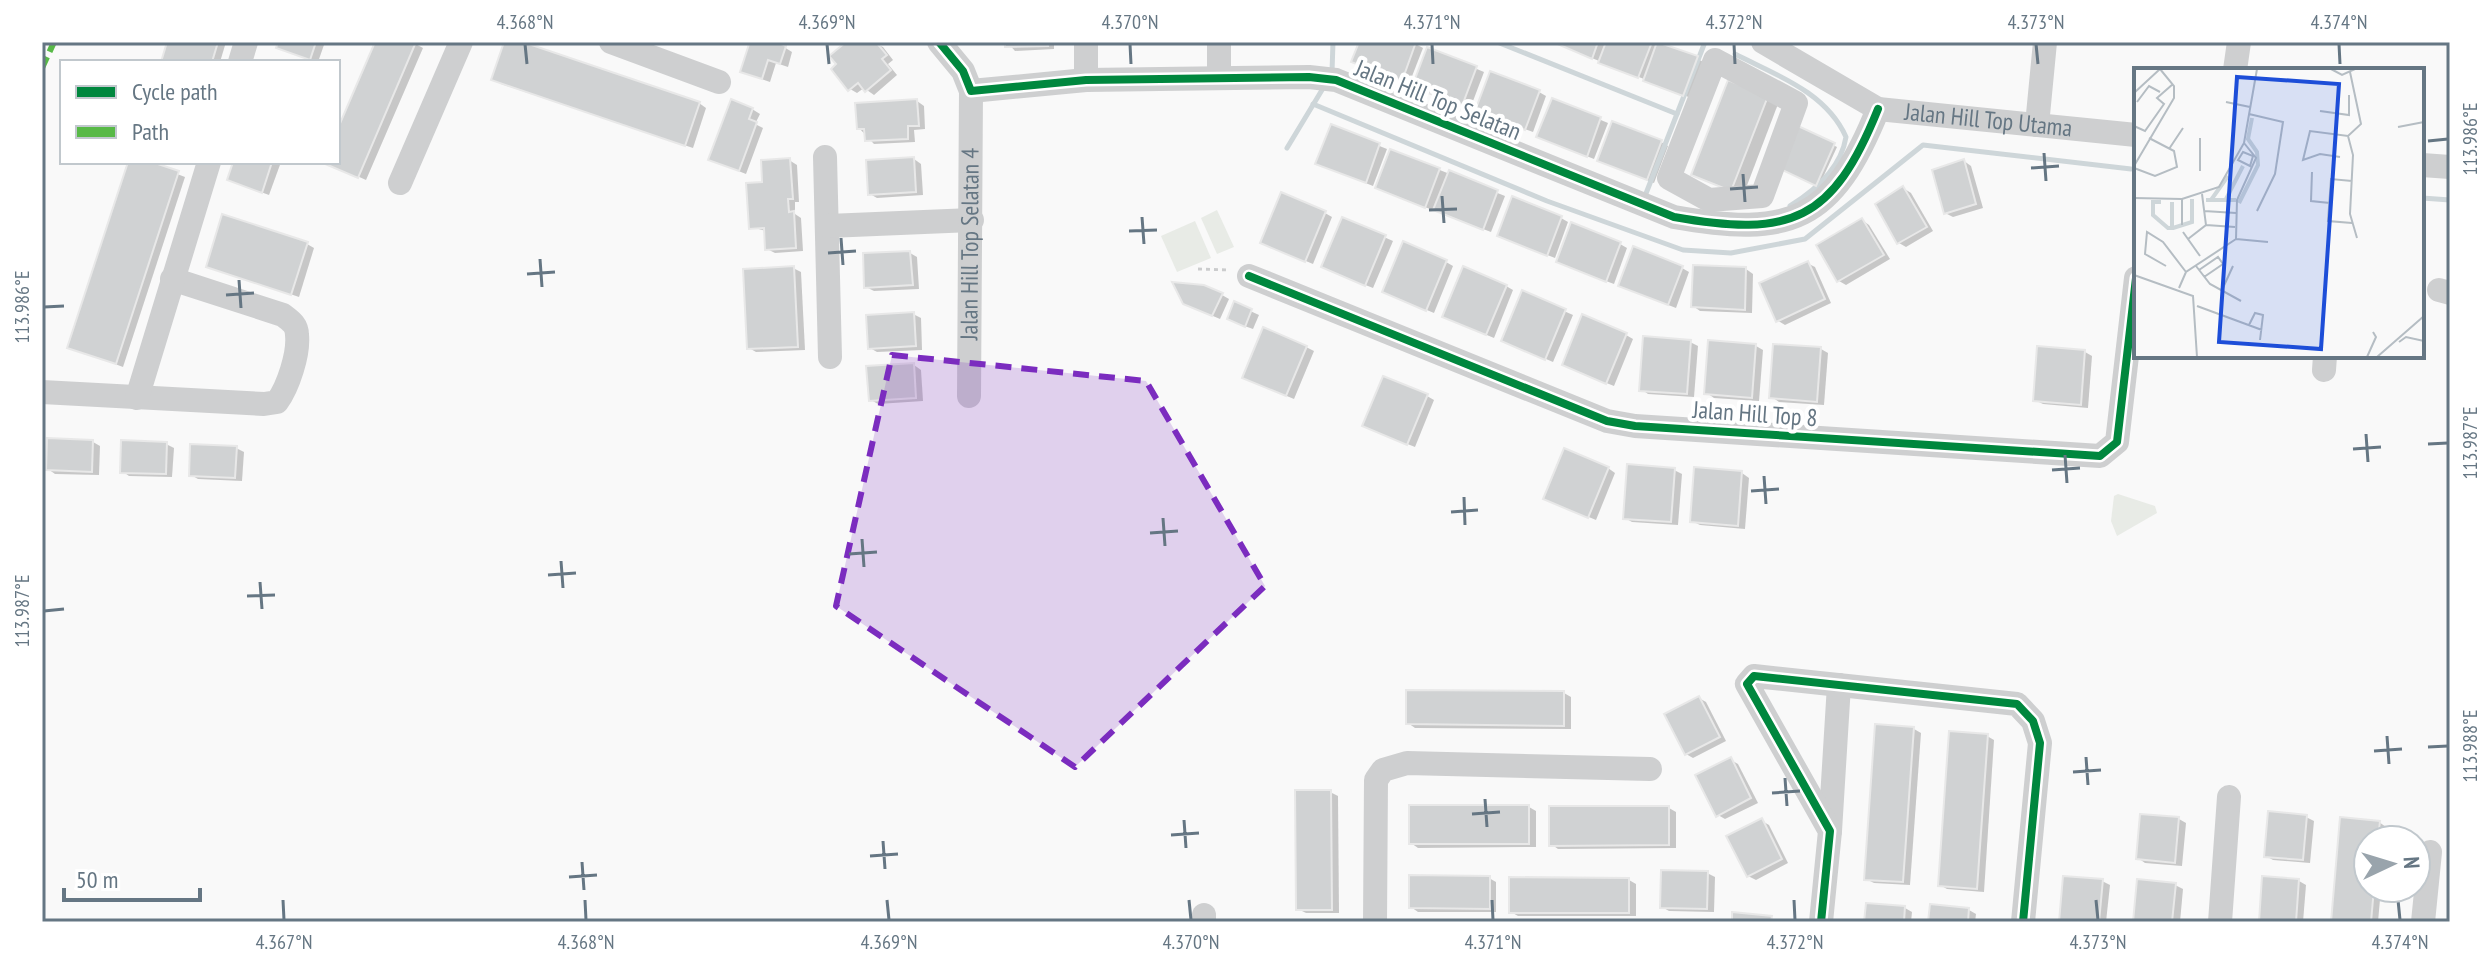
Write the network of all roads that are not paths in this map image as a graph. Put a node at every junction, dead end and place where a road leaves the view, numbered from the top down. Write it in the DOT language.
graph roads {
  1 [pos="461,42"];
  2 [pos="611,42"];
  3 [pos="939,42"];
  4 [pos="1086,42"];
  5 [pos="1219,42"];
  6 [pos="1763,42"];
  7 [pos="2045,42"];
  8 [pos="2239,42"];
  9 [pos="1720,51"];
  10 [pos="2235,68"];
  11 [pos="1219,77"];
  12 [pos="1086,80"];
  13 [pos="719,82"];
  14 [pos="971,91"];
  15 [pos="1878,109"];
  16 [pos="2037,125"];
  17 [pos="2134,135"];
  18 [pos="825,157"];
  19 [pos="208,164"];
  20 [pos="2424,165"];
  21 [pos="2450,167"];
  22 [pos="400,183"];
  23 [pos="1762,196"];
  24 [pos="972,220"];
  25 [pos="1771,223"];
  26 [pos="828,226"];
  27 [pos="1249,276"];
  28 [pos="172,279"];
  29 [pos="2134,295"];
  30 [pos="830,357"];
  31 [pos="42,392"];
  32 [pos="969,396"];
  33 [pos="137,398"];
  34 [pos="1839,685"];
  35 [pos="1650,769"];
  36 [pos="2229,797"];
  37 [pos="1830,831"];
  38 [pos="1375,922"];
  39 [pos="1821,922"];
  40 [pos="2023,922"];
  41 [pos="2220,922"];
  1 -- 22 [label="street"];
  2 -- 13 [label="street"];
  3 -- 14 [label="street"];
  4 -- 12 [label="street"];
  5 -- 11 [label="street"];
  6 -- 15 [label="street, Jalan Hill Top Utama"];
  7 -- 16 [label="street"];
  8 -- 10 [label="street"];
  9 -- 23 [label="street"];
  9 -- 23 [label="street"];
  11 -- 12 [label="street, Jalan Hill Top Selatan"];
  11 -- 25 [label="street, Jalan Hill Top Selatan"];
  12 -- 14 [label="street, Jalan Hill Top Selatan"];
  14 -- 24 [label="street, Jalan Hill Top Selatan 4"];
  15 -- 16 [label="street, Jalan Hill Top Utama"];
  15 -- 25 [label="street, Jalan Hill Top Selatan"];
  16 -- 17 [label="street, Jalan Hill Top Utama"];
  18 -- 26 [label="street"];
  19 -- 28 [label="street"];
  20 -- 21 [label="street"];
  23 -- 25 [label="street"];
  24 -- 26 [label="street"];
  24 -- 32 [label="street, Jalan Hill Top Selatan 4"];
  26 -- 30 [label="street"];
  27 -- 29 [label="street, Jalan Hill Top 8"];
  28 -- 33 [label="street"];
  28 -- 33 [label="street"];
  31 -- 33 [label="street"];
  34 -- 37 [label="street"];
  34 -- 37 [label="street"];
  34 -- 40 [label="street"];
  35 -- 38 [label="street"];
  36 -- 41 [label="street"];
  37 -- 39 [label="street"];
}
